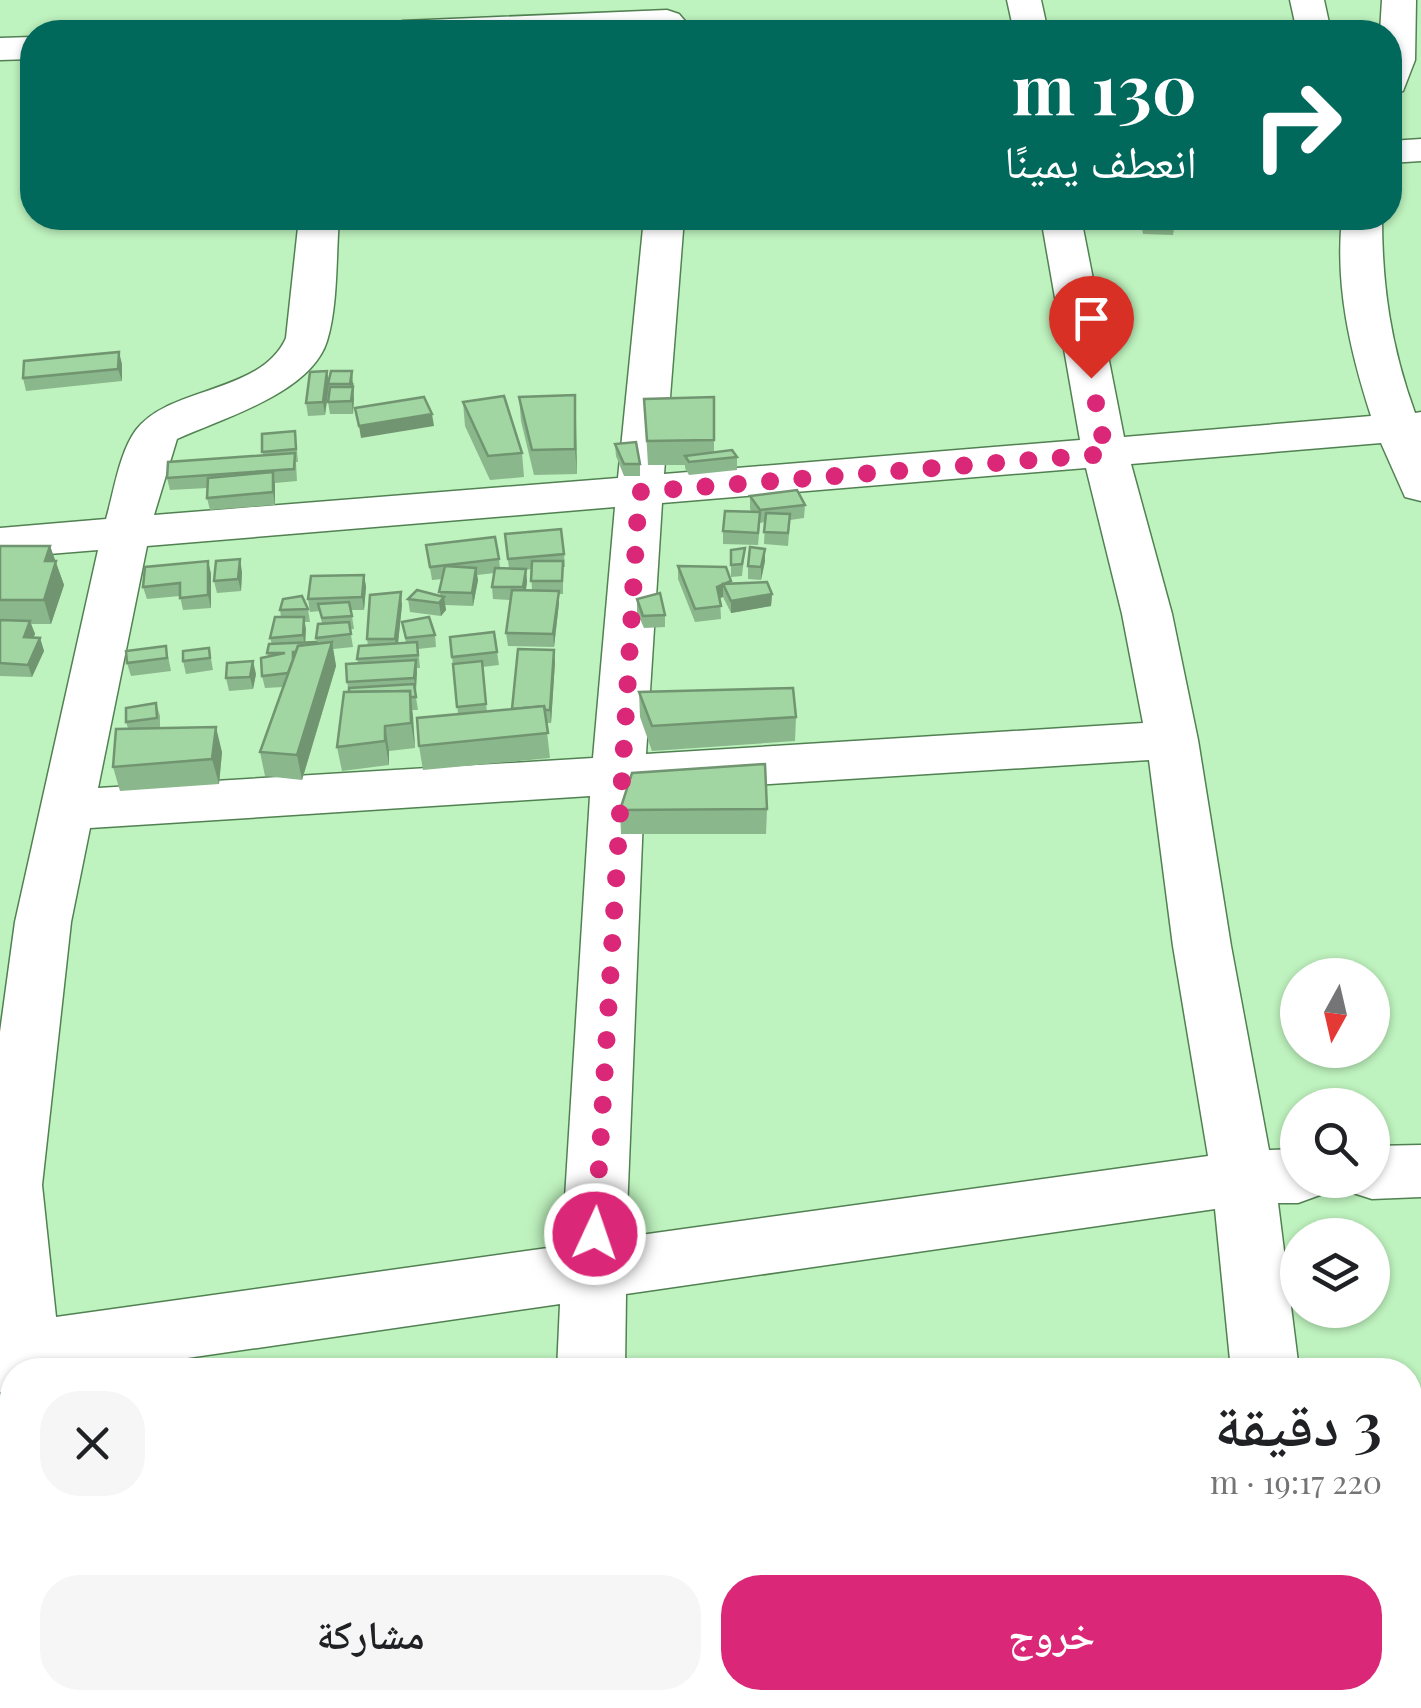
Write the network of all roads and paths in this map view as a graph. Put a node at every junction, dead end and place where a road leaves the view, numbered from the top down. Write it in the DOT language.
graph roads {
  1 [pos="668,18"];
  2 [pos="630,20"];
  3 [pos="318,230"];
  4 [pos="663,230"];
  5 [pos="1063,230"];
  6 [pos="1361,230"];
  7 [pos="1409,428"];
  8 [pos="1106,454"];
  9 [pos="1421,487"];
  10 [pos="639,492"];
  11 [pos="126,532"];
  12 [pos="0,543"];
  13 [pos="1172,740"];
  14 [pos="621,775"];
  15 [pos="66,810"];
  16 [pos="21,924"];
  17 [pos="1421,1171"];
  18 [pos="1390,1172"];
  19 [pos="1270,1177"];
  20 [pos="593,1273"];
  21 [pos="17,1358"];
  22 [pos="24,1358"];
  23 [pos="591,1358"];
  24 [pos="1265,1358"];
  1 -- 2 [label="street"];
  3 -- 11 [label="street"];
  4 -- 10 [label="street"];
  5 -- 8 [label="street"];
  6 -- 7 [label="street"];
  7 -- 8 [label="street"];
  7 -- 9 [label="street"];
  8 -- 10 [label="street"];
  8 -- 13 [label="street"];
  10 -- 11 [label="street"];
  10 -- 14 [label="street"];
  11 -- 12 [label="street"];
  11 -- 15 [label="street"];
  13 -- 14 [label="street"];
  13 -- 19 [label="street"];
  14 -- 15 [label="street"];
  14 -- 20 [label="street"];
  15 -- 16 [label="street"];
  16 -- 21 [label="street"];
  17 -- 18 [label="street"];
  19 -- 20 [label="street"];
  19 -- 24 [label="street"];
  20 -- 22 [label="street"];
  20 -- 23 [label="street"];
}
